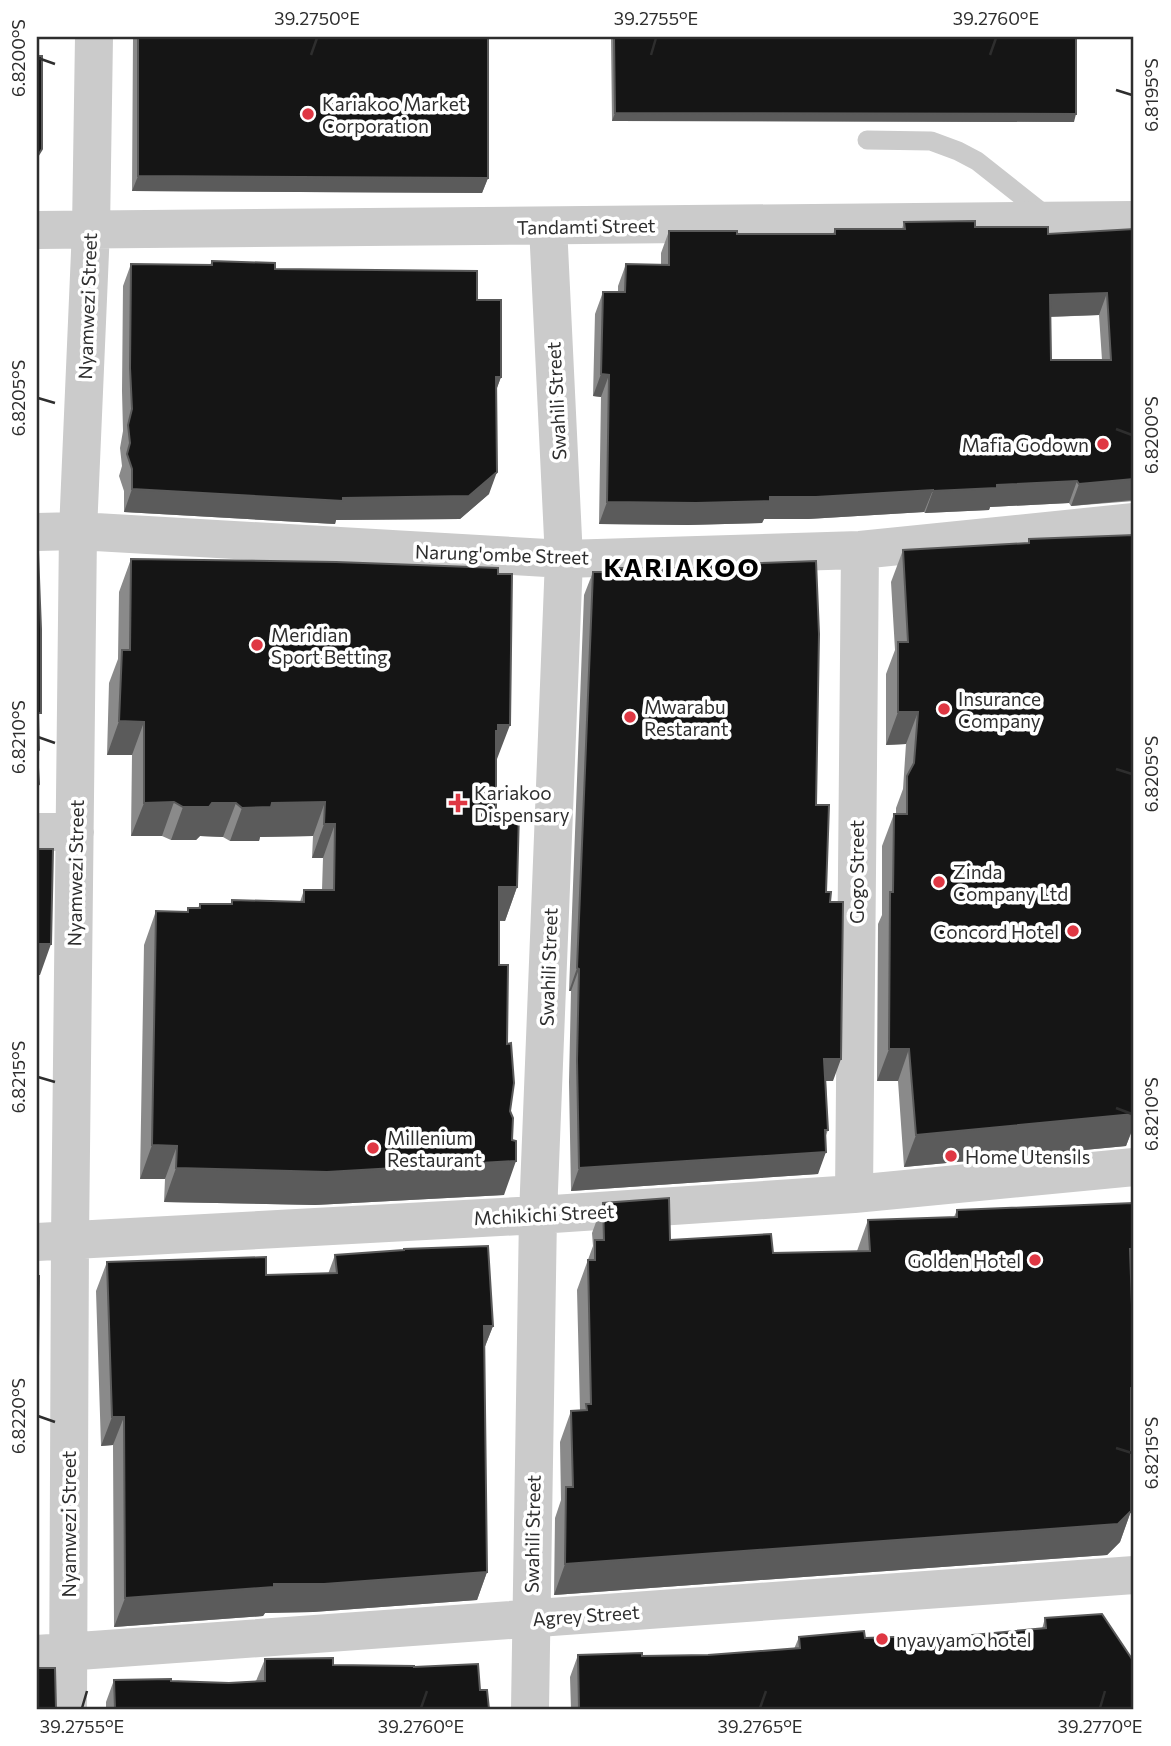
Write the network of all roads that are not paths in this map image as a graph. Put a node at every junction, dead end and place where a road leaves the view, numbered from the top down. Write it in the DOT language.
graph roads {
  1 [pos="94,37"];
  2 [pos="867,140"];
  3 [pos="1052,220"];
  4 [pos="1134,220"];
  5 [pos="548,226"];
  6 [pos="90,229"];
  7 [pos="37,230"];
  8 [pos="1134,522"];
  9 [pos="78,531"];
  10 [pos="37,532"];
  11 [pos="860,550"];
  12 [pos="564,559"];
  13 [pos="37,832"];
  14 [pos="75,832"];
  15 [pos="1134,1167"];
  16 [pos="855,1194"];
  17 [pos="538,1214"];
  18 [pos="53,1241"];
  19 [pos="1134,1575"];
  20 [pos="530,1619"];
  21 [pos="52,1653"];
  22 [pos="68,1709"];
  23 [pos="530,1709"];
  1 -- 6 [label="street, Nyamwezi Street"];
  2 -- 3 [label="lane"];
  3 -- 4 [label="street, Tandamti Street"];
  3 -- 5 [label="street, Tandamti Street"];
  5 -- 6 [label="street, Tandamti Street"];
  5 -- 12 [label="street, Swahili Street"];
  6 -- 7 [label="street, Tandamti Street"];
  6 -- 9 [label="street, Nyamwezi Street"];
  8 -- 11 [label="street, Narung'ombe Street"];
  9 -- 10 [label="street, Narung'ombe Street"];
  9 -- 12 [label="street, Narung'ombe Street"];
  9 -- 14 [label="street, Nyamwezi Street"];
  11 -- 12 [label="street, Narung'ombe Street"];
  11 -- 16 [label="street, Gogo Street"];
  12 -- 17 [label="street, Swahili Street"];
  13 -- 14 [label="street"];
  14 -- 18 [label="street, Nyamwezi Street"];
  15 -- 16 [label="street, Mchikichi Street"];
  16 -- 17 [label="street, Mchikichi Street"];
  17 -- 18 [label="street, Mchikichi Street"];
  17 -- 20 [label="street, Swahili Street"];
  18 -- 21 [label="street, Nyamwezi Street"];
  19 -- 20 [label="street, Agrey Street"];
  20 -- 21 [label="street, Agrey Street"];
  20 -- 23 [label="street, Swahili Street"];
  21 -- 22 [label="street, Nyamwezi Street"];
}
